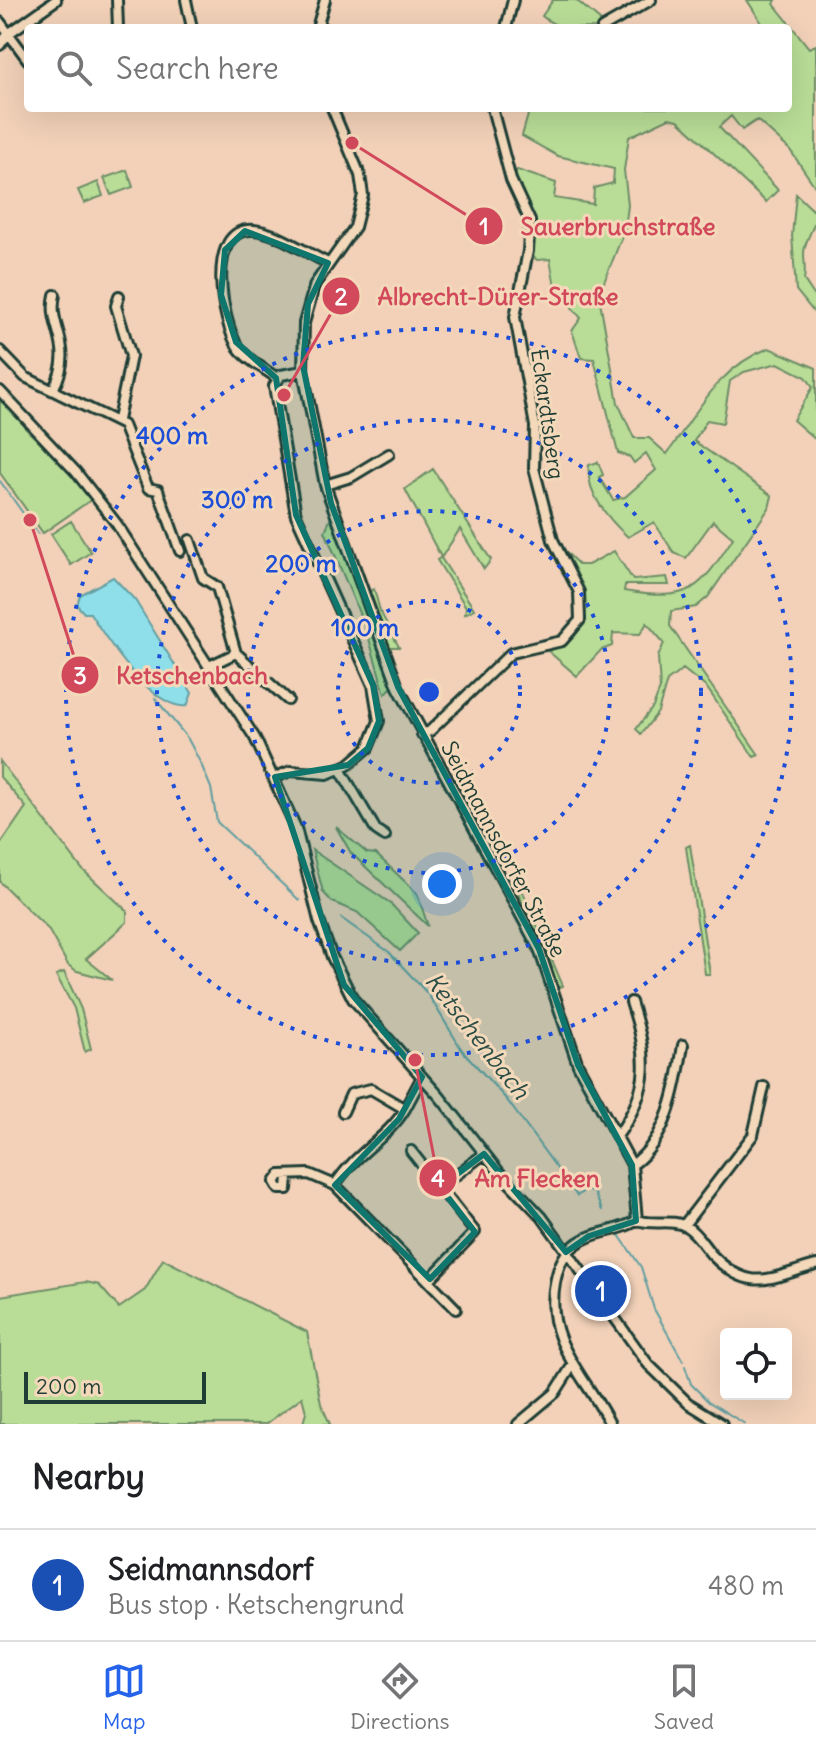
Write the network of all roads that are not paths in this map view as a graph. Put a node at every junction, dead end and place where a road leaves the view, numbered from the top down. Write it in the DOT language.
graph roads {
  1 [pos="56,0"];
  2 [pos="117,0"];
  3 [pos="186,0"];
  4 [pos="325,0"];
  5 [pos="513,0"];
  6 [pos="651,0"];
  7 [pos="0,22"];
  8 [pos="118,24"];
  9 [pos="191,24"];
  10 [pos="318,24"];
  11 [pos="507,24"];
  12 [pos="609,24"];
  13 [pos="8,34"];
  14 [pos="0,45"];
  15 [pos="24,55"];
  16 [pos="334,112"];
  17 [pos="493,112"];
  18 [pos="328,263"];
  19 [pos="55,295"];
  20 [pos="119,296"];
  21 [pos="0,351"];
  22 [pos="303,371"];
  23 [pos="277,378"];
  24 [pos="53,390"];
  25 [pos="0,391"];
  26 [pos="118,420"];
  27 [pos="389,454"];
  28 [pos="325,485"];
  29 [pos="190,540"];
  30 [pos="180,551"];
  31 [pos="236,653"];
  32 [pos="209,666"];
  33 [pos="288,700"];
  34 [pos="422,734"];
  35 [pos="340,769"];
  36 [pos="275,777"];
  37 [pos="385,836"];
  38 [pos="631,1002"];
  39 [pos="683,1045"];
  40 [pos="422,1077"];
  41 [pos="764,1087"];
  42 [pos="405,1109"];
  43 [pos="343,1112"];
  44 [pos="618,1135"];
  45 [pos="411,1151"];
  46 [pos="484,1154"];
  47 [pos="632,1165"];
  48 [pos="288,1177"];
  49 [pos="335,1185"];
  50 [pos="440,1187"];
  51 [pos="637,1220"];
  52 [pos="684,1225"];
  53 [pos="566,1252"];
  54 [pos="816,1265"];
  55 [pos="430,1279"];
  56 [pos="456,1309"];
  57 [pos="572,1366"];
  58 [pos="518,1424"];
  59 [pos="610,1424"];
  60 [pos="722,1424"];
  1 -- 13 [label="street"];
  2 -- 8 [label="street"];
  3 -- 9 [label="street"];
  4 -- 10 [label="street"];
  5 -- 11 [label="street"];
  6 -- 12 [label="street"];
  7 -- 13 [label="street"];
  13 -- 14 [label="street"];
  13 -- 15 [label="street"];
  16 -- 18 [label="street, Seidmannsdorfer Straße"];
  17 -- 34 [label="street, Eckardtsberg"];
  18 -- 22 [label="street, Seidmannsdorfer Straße"];
  18 -- 23 [label="street"];
  19 -- 24 [label="street"];
  20 -- 26 [label="street"];
  21 -- 24 [label="street"];
  22 -- 23 [label="street"];
  22 -- 28 [label="street, Seidmannsdorfer Straße"];
  23 -- 35 [label="street"];
  24 -- 26 [label="street"];
  25 -- 32 [label="street"];
  26 -- 30 [label="street"];
  27 -- 28 [label="street"];
  28 -- 34 [label="street, Seidmannsdorfer Straße"];
  29 -- 31 [label="street"];
  31 -- 32 [label="street"];
  31 -- 33 [label="street"];
  32 -- 36 [label="street"];
  34 -- 44 [label="street, Seidmannsdorfer Straße"];
  35 -- 36 [label="street"];
  35 -- 37 [label="street"];
  36 -- 40 [label="street"];
  38 -- 44 [label="street"];
  39 -- 47 [label="street"];
  40 -- 42 [label="street"];
  40 -- 46 [label="street"];
  41 -- 52 [label="street"];
  42 -- 43 [label="street"];
  42 -- 49 [label="street"];
  44 -- 47 [label="street, Seidmannsdorfer Straße"];
  45 -- 50 [label="street"];
  46 -- 50 [label="street"];
  46 -- 53 [label="street"];
  47 -- 51 [label="street, Seidmannsdorfer Straße"];
  48 -- 49 [label="street"];
  49 -- 55 [label="street"];
  50 -- 55 [label="street"];
  51 -- 52 [label="street"];
  51 -- 53 [label="street"];
  52 -- 54 [label="street"];
  53 -- 57 [label="street"];
  53 -- 60 [label="street"];
  55 -- 56 [label="street"];
  57 -- 58 [label="street"];
  57 -- 59 [label="street"];
}
